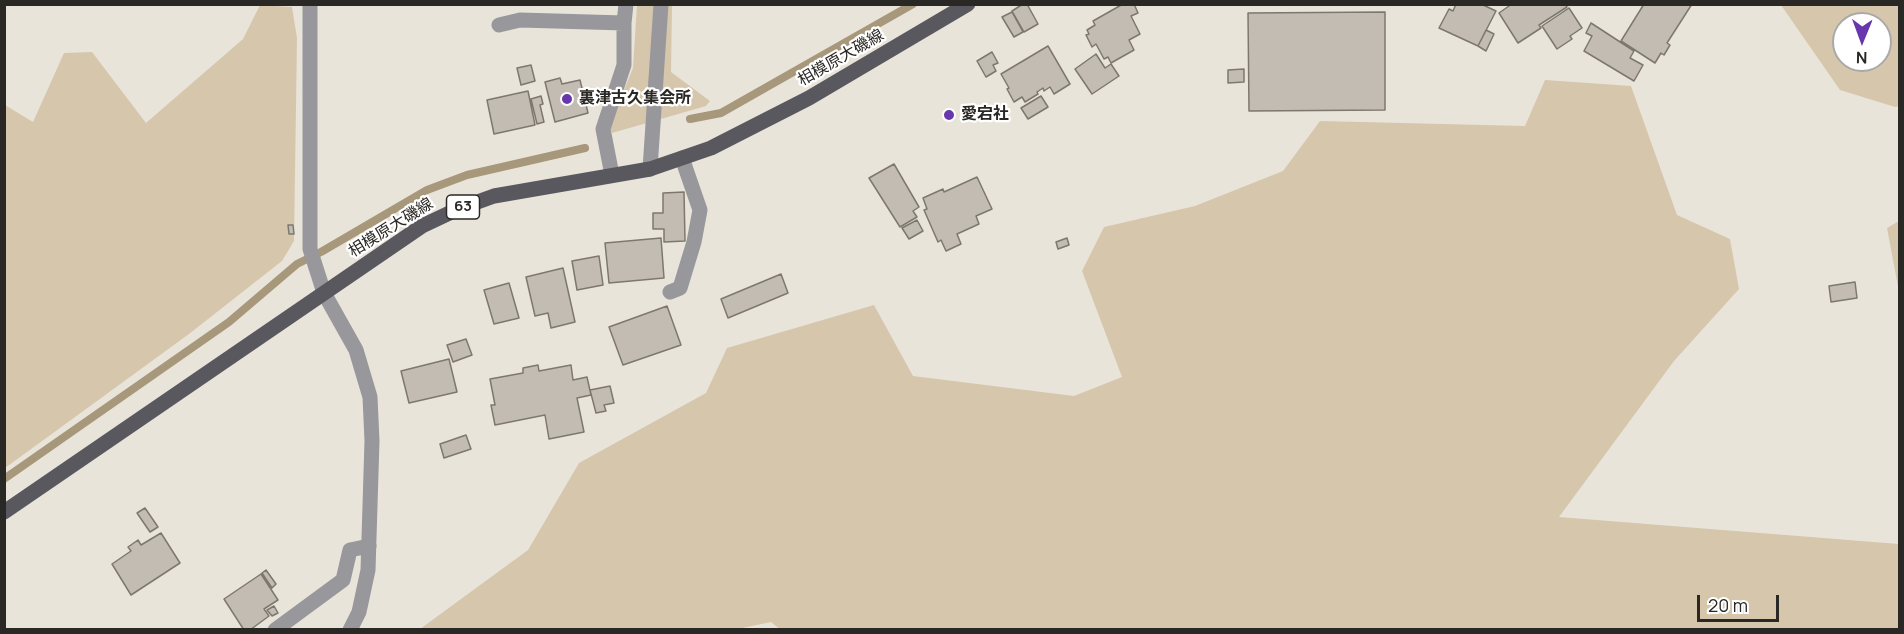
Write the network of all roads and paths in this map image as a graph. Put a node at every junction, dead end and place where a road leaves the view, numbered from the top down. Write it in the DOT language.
graph roads {
  1 [pos="310,4"];
  2 [pos="627,4"];
  3 [pos="661,4"];
  4 [pos="968,4"];
  5 [pos="624,23"];
  6 [pos="499,25"];
  7 [pos="682,158"];
  8 [pos="650,169"];
  9 [pos="612,175"];
  10 [pos="670,292"];
  11 [pos="324,293"];
  12 [pos="4,512"];
  13 [pos="369,546"];
  14 [pos="275,630"];
  15 [pos="350,630"];
  1 -- 11 [label="street"];
  2 -- 5 [label="street"];
  3 -- 8 [label="street"];
  4 -- 7 [label="main road, 相模原大磯線 / 63"];
  5 -- 6 [label="street"];
  5 -- 9 [label="street"];
  7 -- 8 [label="main road, 相模原大磯線 / 63"];
  7 -- 10 [label="street"];
  8 -- 9 [label="main road, 相模原大磯線 / 63"];
  9 -- 11 [label="main road, 相模原大磯線 / 63"];
  11 -- 12 [label="main road, 相模原大磯線 / 63"];
  11 -- 13 [label="street"];
  13 -- 14 [label="street"];
  13 -- 15 [label="street"];
}
